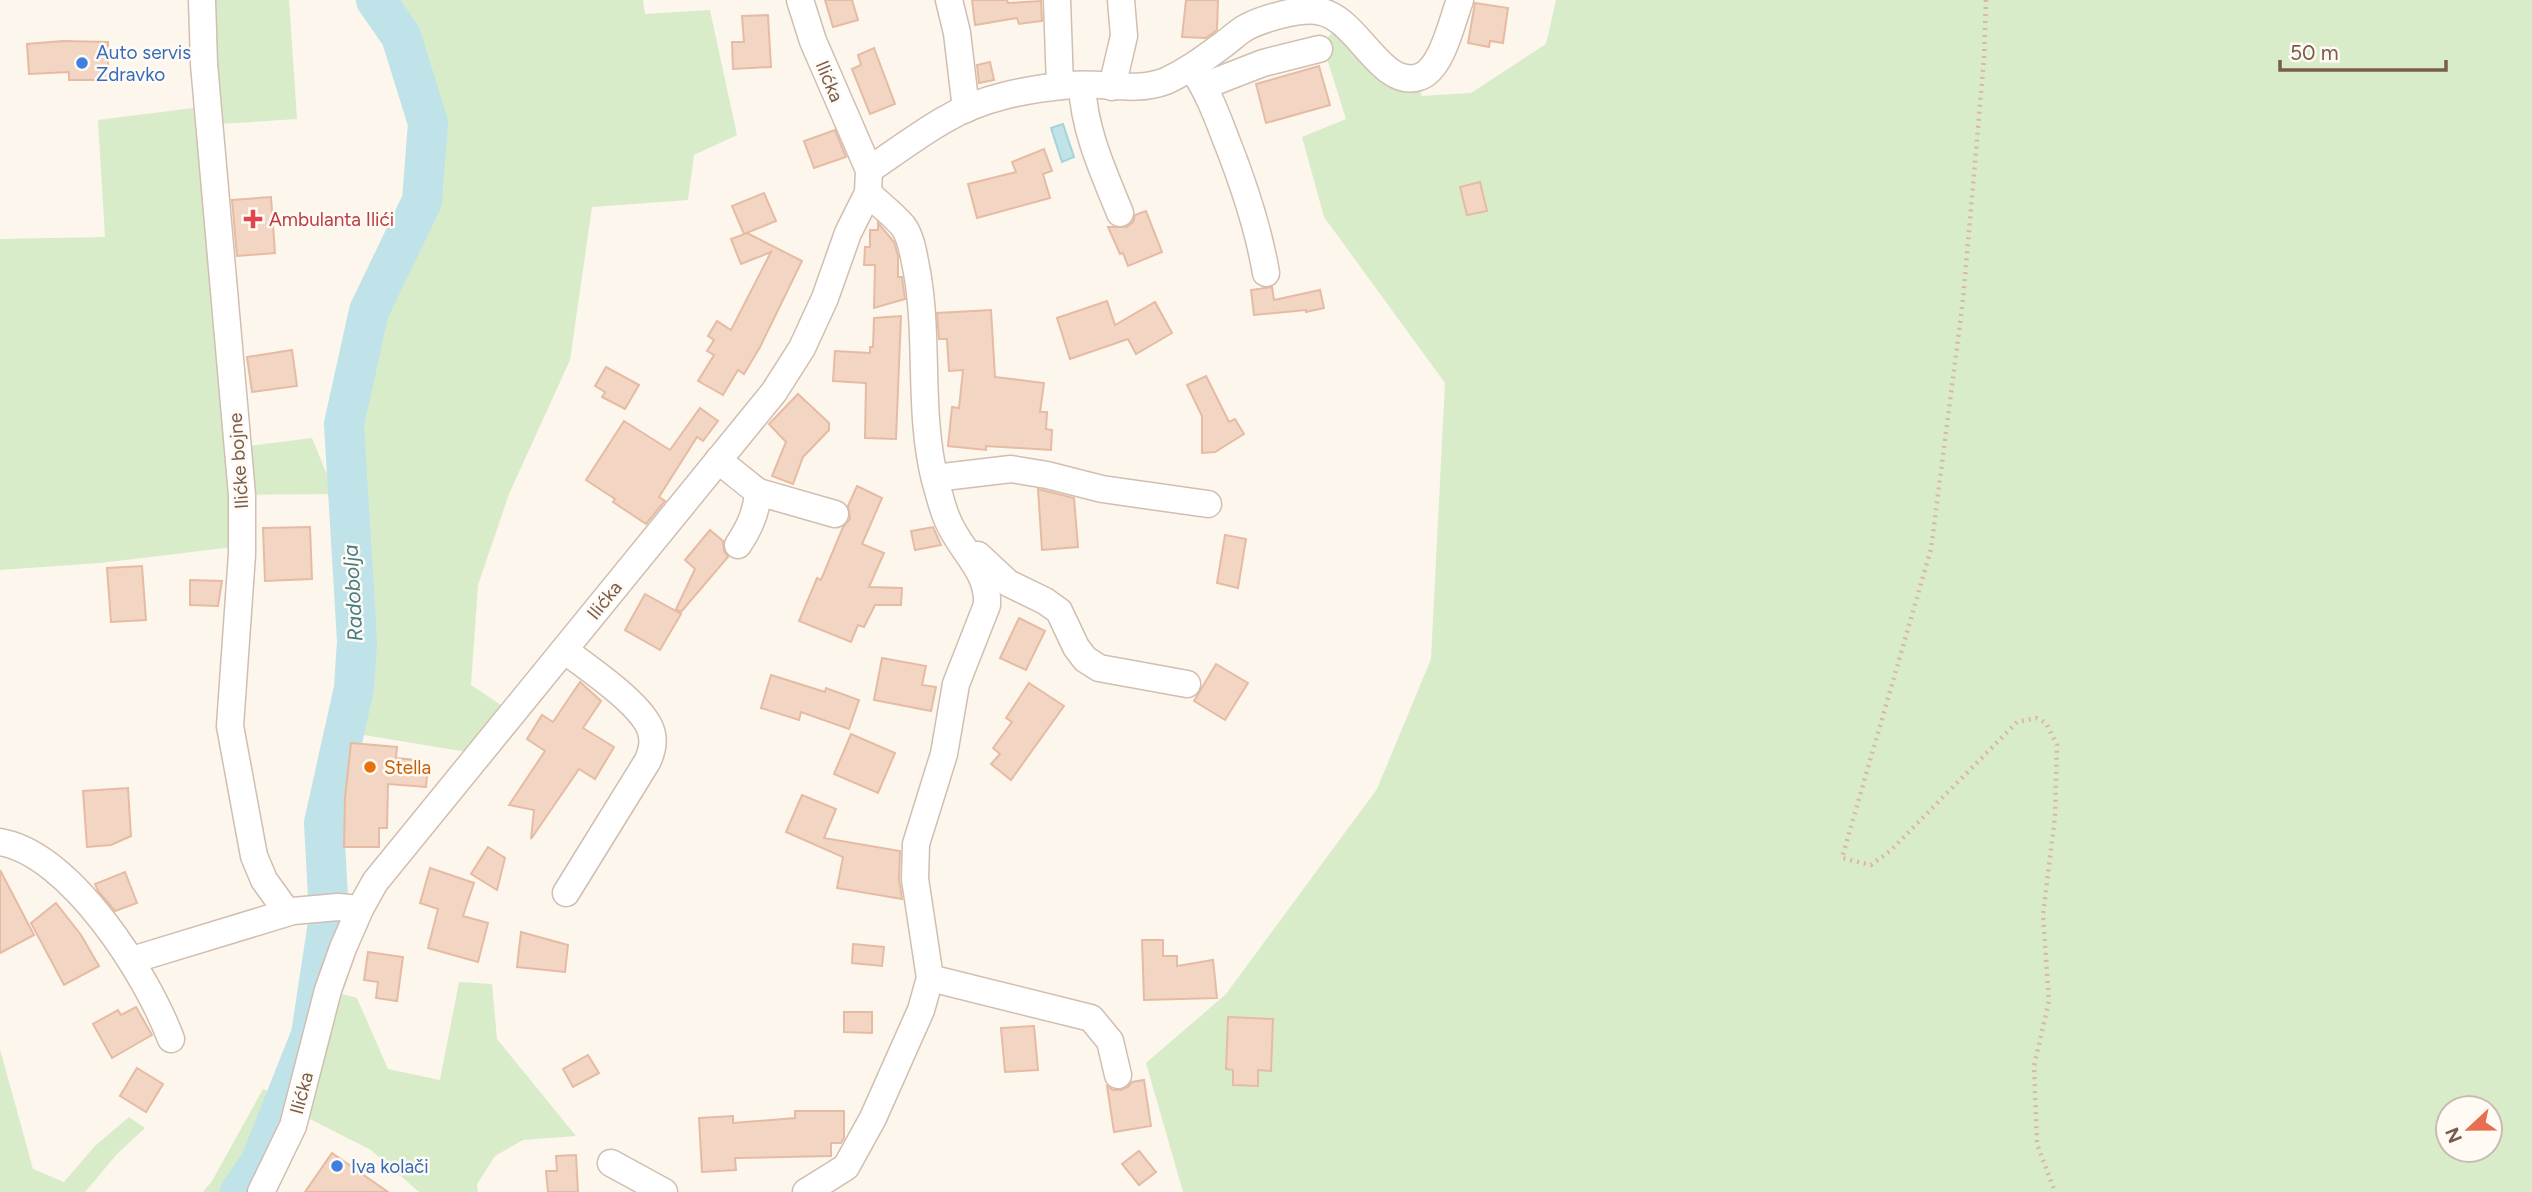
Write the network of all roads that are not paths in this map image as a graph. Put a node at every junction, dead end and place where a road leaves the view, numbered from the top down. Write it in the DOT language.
graph roads {
  1 [pos="202,0"];
  2 [pos="800,0"];
  3 [pos="949,0"];
  4 [pos="1057,0"];
  5 [pos="1121,0"];
  6 [pos="1460,0"];
  7 [pos="1319,49"];
  8 [pos="1198,77"];
  9 [pos="1071,85"];
  10 [pos="1112,87"];
  11 [pos="966,109"];
  12 [pos="868,182"];
  13 [pos="1120,213"];
  14 [pos="1266,273"];
  15 [pos="718,460"];
  16 [pos="935,478"];
  17 [pos="758,492"];
  18 [pos="1208,504"];
  19 [pos="835,514"];
  20 [pos="947,520"];
  21 [pos="738,545"];
  22 [pos="564,650"];
  23 [pos="1187,684"];
  24 [pos="0,842"];
  25 [pos="566,893"];
  26 [pos="349,908"];
  27 [pos="290,911"];
  28 [pos="132,960"];
  29 [pos="930,978"];
  30 [pos="171,1039"];
  31 [pos="1118,1075"];
  32 [pos="611,1163"];
  33 [pos="261,1192"];
  34 [pos="664,1192"];
  35 [pos="806,1192"];
  1 -- 27 [label="street, Ilićke bojne"];
  2 -- 12 [label="street, Ilićka"];
  3 -- 11 [label="street"];
  4 -- 9 [label="street"];
  5 -- 10 [label="street"];
  6 -- 8 [label="street"];
  7 -- 8 [label="street"];
  8 -- 10 [label="street"];
  8 -- 14 [label="street"];
  9 -- 10 [label="street"];
  9 -- 11 [label="street"];
  9 -- 13 [label="street"];
  11 -- 12 [label="street"];
  12 -- 15 [label="street, Ilićka"];
  12 -- 16 [label="street"];
  15 -- 17 [label="street"];
  15 -- 22 [label="street, Ilićka"];
  16 -- 18 [label="street"];
  16 -- 20 [label="street"];
  17 -- 19 [label="street"];
  17 -- 21 [label="street"];
  20 -- 23 [label="street"];
  20 -- 29 [label="street"];
  22 -- 25 [label="street"];
  22 -- 26 [label="street, Ilićka"];
  24 -- 28 [label="street"];
  26 -- 27 [label="street"];
  26 -- 33 [label="street, Ilićka"];
  27 -- 28 [label="street"];
  28 -- 30 [label="street"];
  29 -- 31 [label="street"];
  29 -- 35 [label="street"];
  32 -- 34 [label="street"];
}
